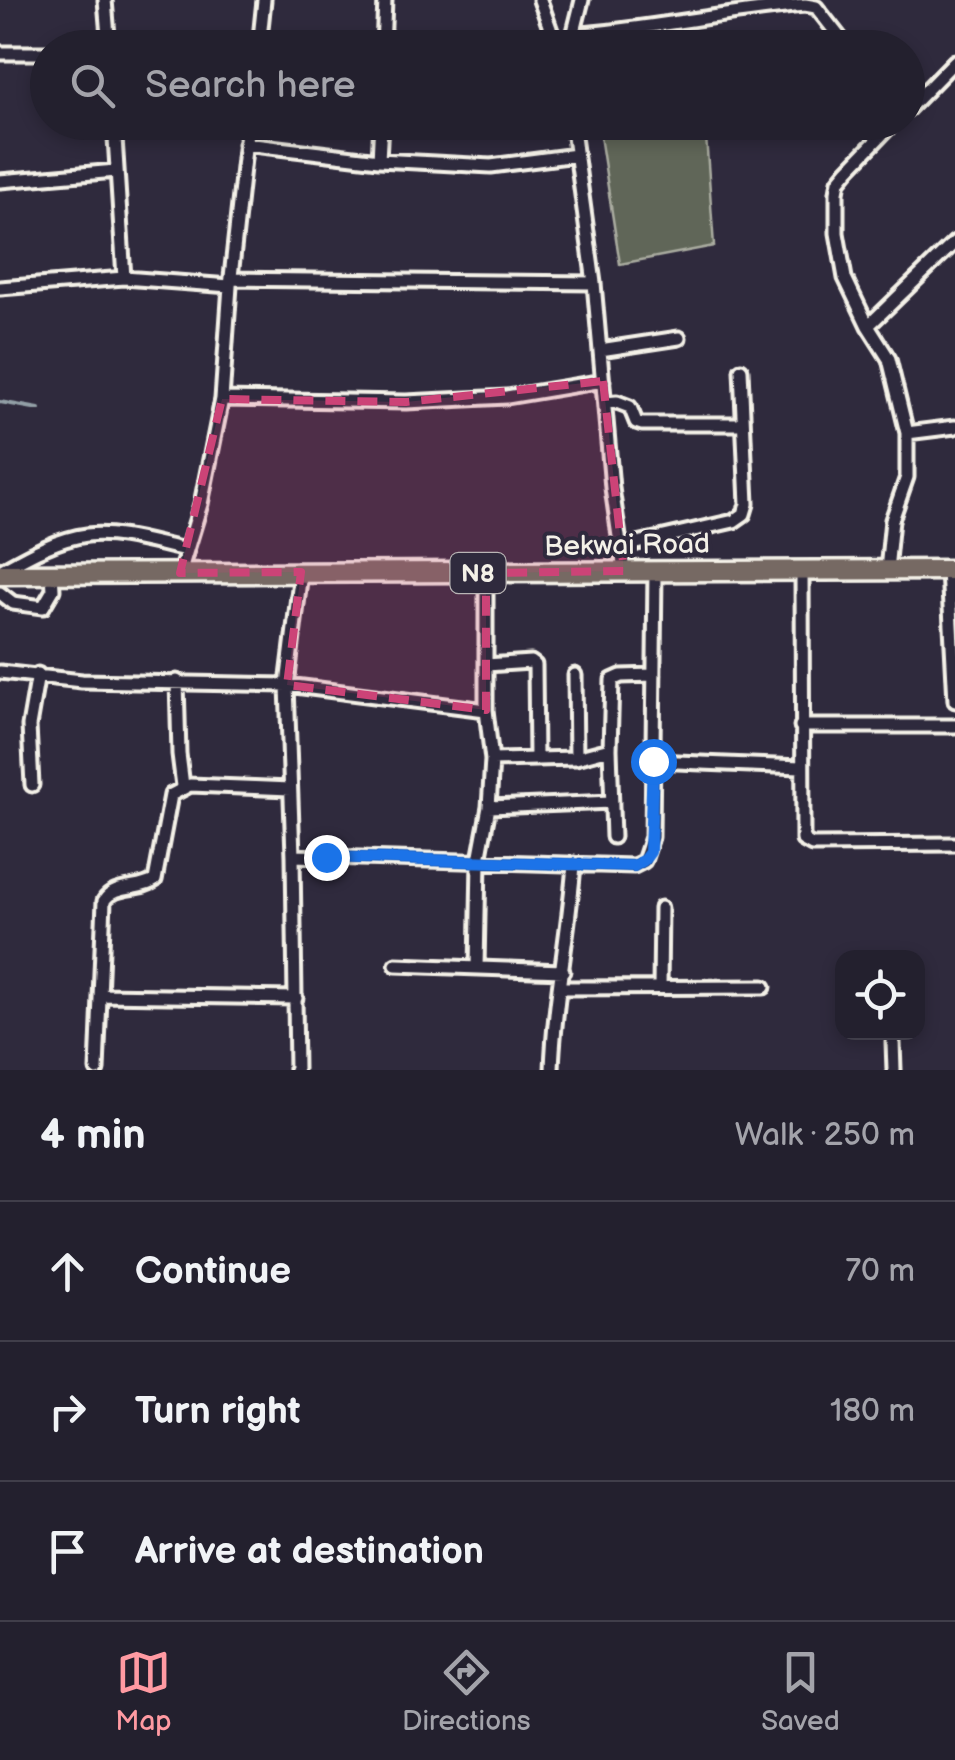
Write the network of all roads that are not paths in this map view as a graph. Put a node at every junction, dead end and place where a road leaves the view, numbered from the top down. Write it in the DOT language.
graph roads {
  1 [pos="105,0"];
  2 [pos="264,0"];
  3 [pos="385,0"];
  4 [pos="540,0"];
  5 [pos="582,0"];
  6 [pos="821,3"];
  7 [pos="108,30"];
  8 [pos="261,30"];
  9 [pos="384,30"];
  10 [pos="551,30"];
  11 [pos="574,30"];
  12 [pos="638,30"];
  13 [pos="837,30"];
  14 [pos="30,53"];
  15 [pos="0,54"];
  16 [pos="955,61"];
  17 [pos="925,92"];
  18 [pos="115,140"];
  19 [pos="246,140"];
  20 [pos="380,140"];
  21 [pos="574,140"];
  22 [pos="877,140"];
  23 [pos="245,144"];
  24 [pos="576,156"];
  25 [pos="379,160"];
  26 [pos="116,171"];
  27 [pos="0,181"];
  28 [pos="955,242"];
  29 [pos="124,278"];
  30 [pos="230,283"];
  31 [pos="594,283"];
  32 [pos="0,288"];
  33 [pos="868,326"];
  34 [pos="679,338"];
  35 [pos="600,350"];
  36 [pos="741,370"];
  37 [pos="603,381"];
  38 [pos="222,399"];
  39 [pos="606,403"];
  40 [pos="743,424"];
  41 [pos="955,427"];
  42 [pos="907,433"];
  43 [pos="620,547"];
  44 [pos="187,550"];
  45 [pos="802,570"];
  46 [pos="886,570"];
  47 [pos="952,570"];
  48 [pos="624,571"];
  49 [pos="655,571"];
  50 [pos="0,572"];
  51 [pos="301,572"];
  52 [pos="180,573"];
  53 [pos="486,573"];
  54 [pos="52,574"];
  55 [pos="0,593"];
  56 [pos="486,666"];
  57 [pos="0,672"];
  58 [pos="38,674"];
  59 [pos="575,675"];
  60 [pos="654,675"];
  61 [pos="177,681"];
  62 [pos="286,685"];
  63 [pos="955,700"];
  64 [pos="486,710"];
  65 [pos="801,726"];
  66 [pos="955,726"];
  67 [pos="610,750"];
  68 [pos="536,758"];
  69 [pos="576,758"];
  70 [pos="492,760"];
  71 [pos="653,761"];
  72 [pos="801,766"];
  73 [pos="32,785"];
  74 [pos="183,786"];
  75 [pos="290,789"];
  76 [pos="612,802"];
  77 [pos="488,807"];
  78 [pos="613,838"];
  79 [pos="955,844"];
  80 [pos="293,856"];
  81 [pos="479,860"];
  82 [pos="574,864"];
  83 [pos="661,908"];
  84 [pos="396,964"];
  85 [pos="477,968"];
  86 [pos="563,971"];
  87 [pos="764,986"];
  88 [pos="660,987"];
  89 [pos="560,988"];
  90 [pos="100,995"];
  91 [pos="296,998"];
  92 [pos="893,1042"];
  93 [pos="97,1070"];
  94 [pos="296,1070"];
  95 [pos="552,1070"];
  96 [pos="894,1070"];
  1 -- 7 [label="street"];
  2 -- 8 [label="street"];
  3 -- 9 [label="street"];
  4 -- 10 [label="street"];
  5 -- 11 [label="street"];
  6 -- 12 [label="street"];
  6 -- 13 [label="street"];
  14 -- 15 [label="street"];
  16 -- 17 [label="street"];
  18 -- 26 [label="street"];
  19 -- 23 [label="street"];
  20 -- 25 [label="street"];
  21 -- 24 [label="street"];
  22 -- 33 [label="street"];
  23 -- 25 [label="street"];
  23 -- 30 [label="street"];
  24 -- 25 [label="street"];
  24 -- 31 [label="street"];
  26 -- 27 [label="street"];
  26 -- 29 [label="street"];
  28 -- 33 [label="street"];
  29 -- 30 [label="street"];
  29 -- 32 [label="street"];
  30 -- 31 [label="street"];
  30 -- 38 [label="street"];
  31 -- 35 [label="street"];
  33 -- 42 [label="street"];
  34 -- 35 [label="street"];
  35 -- 37 [label="street"];
  36 -- 40 [label="street"];
  37 -- 38 [label="street"];
  37 -- 39 [label="street"];
  38 -- 44 [label="street"];
  39 -- 40 [label="street"];
  39 -- 43 [label="street"];
  40 -- 43 [label="street"];
  41 -- 42 [label="street"];
  42 -- 46 [label="street"];
  43 -- 48 [label="street"];
  44 -- 50 [label="street"];
  44 -- 52 [label="street"];
  45 -- 46 [label="highway, Bekwai Road / N8"];
  45 -- 49 [label="highway, Bekwai Road / N8"];
  45 -- 65 [label="street"];
  46 -- 47 [label="highway, Bekwai Road / N8"];
  47 -- 63 [label="street"];
  48 -- 49 [label="highway, Bekwai Road / N8"];
  48 -- 53 [label="highway, Bekwai Road / N8"];
  49 -- 60 [label="street"];
  50 -- 54 [label="highway, Bekwai Road / N8"];
  51 -- 52 [label="highway, Bekwai Road / N8"];
  51 -- 53 [label="highway, Bekwai Road / N8"];
  51 -- 62 [label="street"];
  52 -- 54 [label="highway, Bekwai Road / N8"];
  53 -- 56 [label="street"];
  54 -- 55 [label="street"];
  56 -- 64 [label="street"];
  56 -- 68 [label="street"];
  57 -- 58 [label="street"];
  58 -- 61 [label="street"];
  58 -- 73 [label="street"];
  59 -- 69 [label="street"];
  60 -- 67 [label="street"];
  60 -- 71 [label="street"];
  61 -- 62 [label="street"];
  61 -- 74 [label="street"];
  62 -- 64 [label="street"];
  62 -- 75 [label="street"];
  64 -- 70 [label="street"];
  65 -- 66 [label="street"];
  65 -- 72 [label="street"];
  67 -- 69 [label="street"];
  67 -- 76 [label="street"];
  68 -- 69 [label="street"];
  68 -- 70 [label="street"];
  70 -- 77 [label="street"];
  71 -- 72 [label="street"];
  71 -- 82 [label="street"];
  72 -- 79 [label="street"];
  74 -- 75 [label="street"];
  74 -- 90 [label="street"];
  75 -- 80 [label="street"];
  76 -- 77 [label="street"];
  76 -- 78 [label="street"];
  77 -- 81 [label="street"];
  80 -- 81 [label="street"];
  80 -- 91 [label="street"];
  81 -- 82 [label="street"];
  81 -- 85 [label="street"];
  82 -- 86 [label="street"];
  83 -- 88 [label="street"];
  84 -- 85 [label="street"];
  85 -- 86 [label="street"];
  86 -- 89 [label="street"];
  87 -- 88 [label="street"];
  88 -- 89 [label="street"];
  89 -- 95 [label="street"];
  90 -- 91 [label="street"];
  90 -- 93 [label="street"];
  91 -- 94 [label="street"];
  92 -- 96 [label="street"];
}
